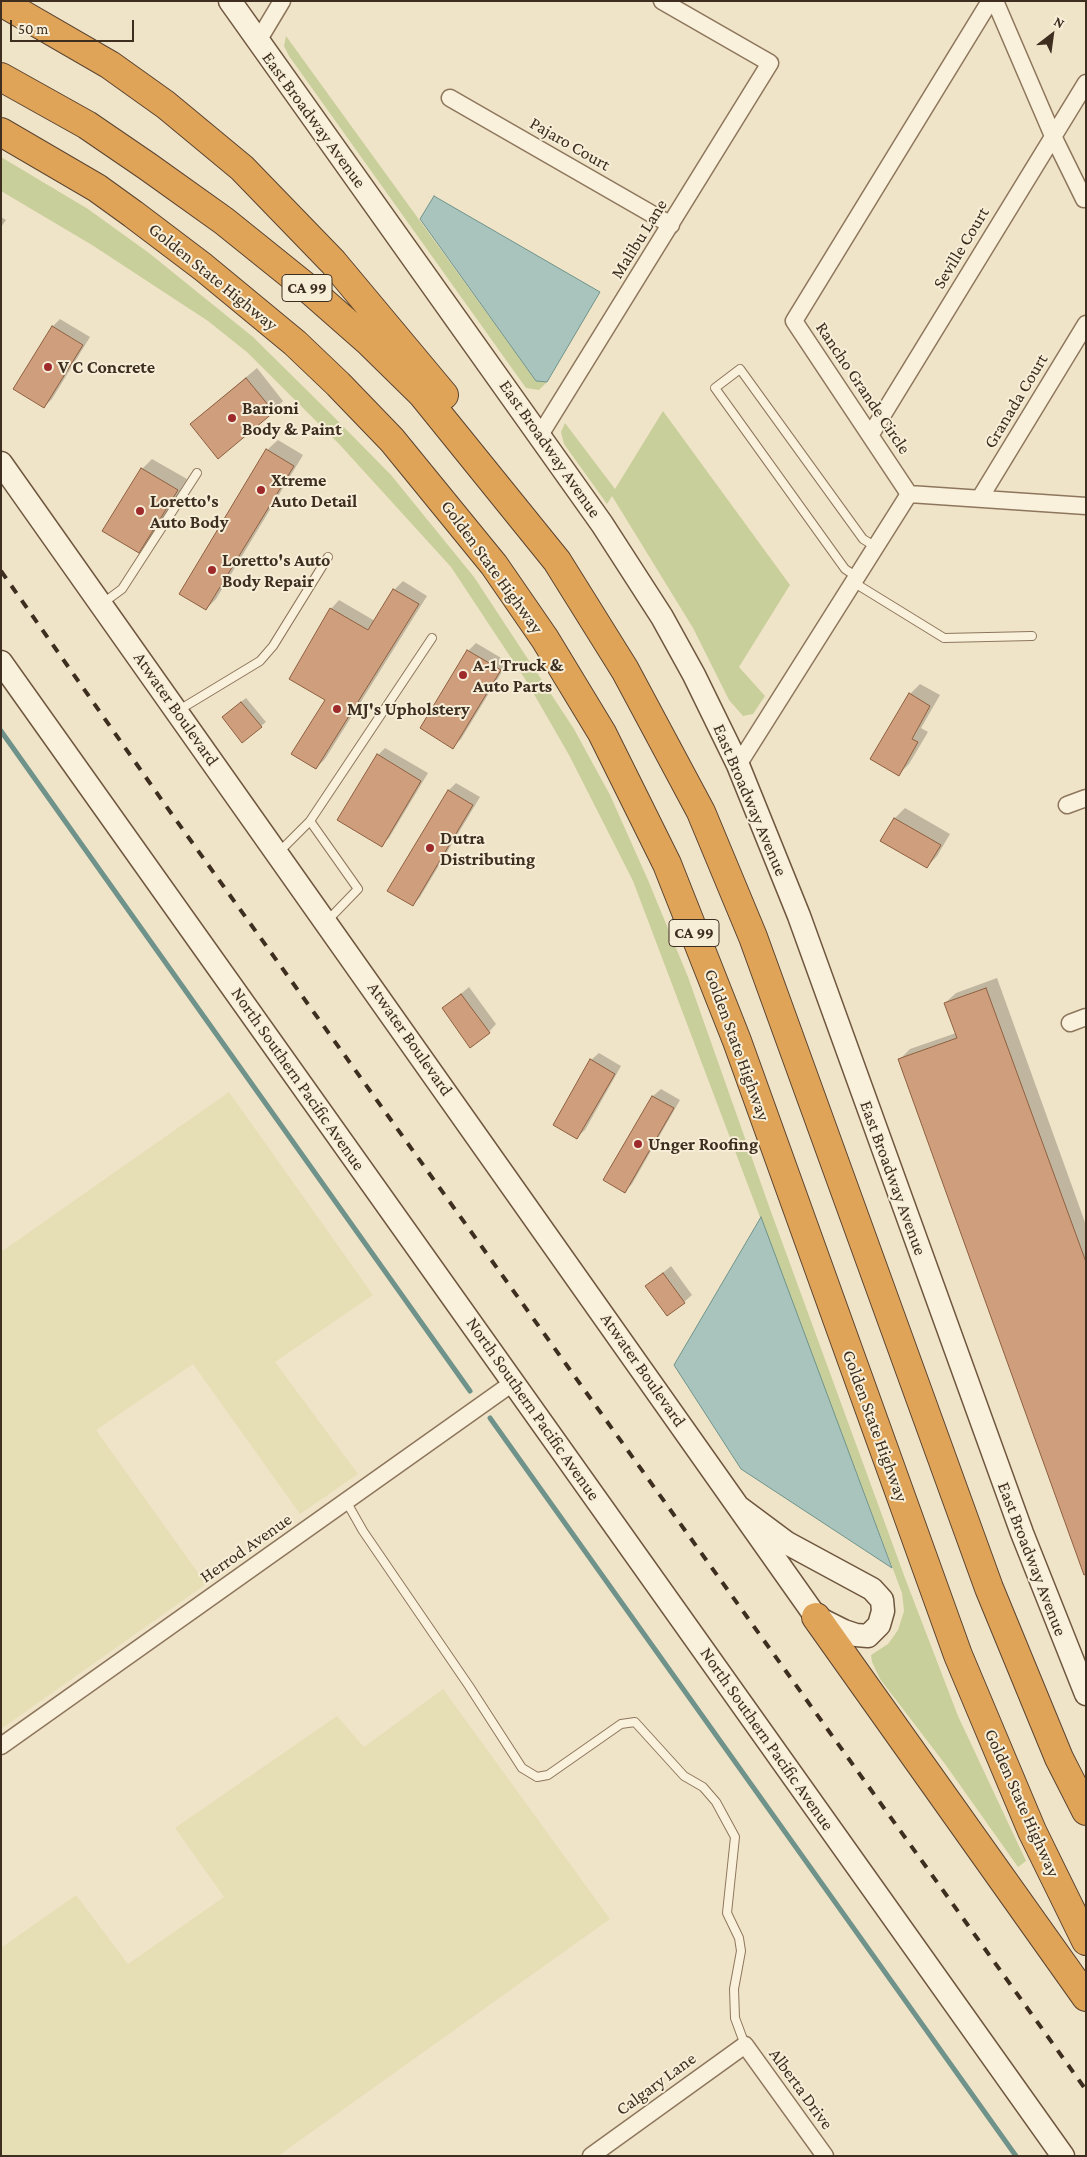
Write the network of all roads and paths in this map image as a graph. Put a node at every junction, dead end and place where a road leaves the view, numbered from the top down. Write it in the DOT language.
graph roads {
  1 [pos="230,1"];
  2 [pos="282,1"];
  3 [pos="662,1"];
  4 [pos="990,1"];
  5 [pos="995,1"];
  6 [pos="1,2"];
  7 [pos="258,41"];
  8 [pos="1,77"];
  9 [pos="1086,83"];
  10 [pos="450,98"];
  11 [pos="1,132"];
  12 [pos="1053,136"];
  13 [pos="1086,199"];
  14 [pos="671,225"];
  15 [pos="1086,324"];
  16 [pos="871,434"];
  17 [pos="540,435"];
  18 [pos="1,463"];
  19 [pos="197,473"];
  20 [pos="909,494"];
  21 [pos="980,498"];
  22 [pos="1086,506"];
  23 [pos="876,547"];
  24 [pos="328,557"];
  25 [pos="558,561"];
  26 [pos="855,580"];
  27 [pos="102,604"];
  28 [pos="1032,636"];
  29 [pos="432,638"];
  30 [pos="1,662"];
  31 [pos="177,711"];
  32 [pos="738,764"];
  33 [pos="1086,798"];
  34 [pos="1067,805"];
  35 [pos="310,821"];
  36 [pos="278,853"];
  37 [pos="326,921"];
  38 [pos="1086,1017"];
  39 [pos="1070,1023"];
  40 [pos="514,1382"];
  41 [pos="346,1501"];
  42 [pos="740,1508"];
  43 [pos="816,1617"];
  44 [pos="1080,1670"];
  45 [pos="1086,1694"];
  46 [pos="1,1746"];
  47 [pos="1086,1811"];
  48 [pos="1086,1941"];
  49 [pos="1086,1997"];
  50 [pos="745,2045"];
  51 [pos="591,2156"];
  52 [pos="825,2156"];
  53 [pos="1063,2156"];
  1 -- 7 [label="main road, East Broadway Avenue"];
  2 -- 7 [label="street"];
  3 -- 14 [label="street, Malibu Lane"];
  4 -- 16 [label="street, Rancho Grande Circle"];
  5 -- 12 [label="street"];
  6 -- 25 [label="highway"];
  7 -- 17 [label="main road, East Broadway Avenue"];
  8 -- 25 [label="highway, CA 99"];
  9 -- 12 [label="street, Seville Court"];
  10 -- 14 [label="street, Pajaro Court"];
  11 -- 48 [label="highway, Golden State Highway / CA 99"];
  12 -- 13 [label="street"];
  12 -- 16 [label="street, Seville Court"];
  14 -- 17 [label="street, Malibu Lane"];
  15 -- 21 [label="street, Granada Court"];
  16 -- 20 [label="street, Rancho Grande Circle"];
  17 -- 32 [label="main road, East Broadway Avenue"];
  18 -- 27 [label="main road, Atwater Boulevard"];
  19 -- 27 [label="lane"];
  20 -- 21 [label="street"];
  20 -- 23 [label="street"];
  21 -- 22 [label="street"];
  23 -- 26 [label="street"];
  23 -- 26 [label="lane"];
  24 -- 31 [label="lane"];
  25 -- 47 [label="highway, CA 99"];
  26 -- 28 [label="lane"];
  26 -- 32 [label="street"];
  27 -- 31 [label="main road, Atwater Boulevard"];
  29 -- 35 [label="lane"];
  30 -- 40 [label="main road, North Southern Pacific Avenue"];
  31 -- 36 [label="main road, Atwater Boulevard"];
  32 -- 44 [label="main road, East Broadway Avenue"];
  33 -- 34 [label="street"];
  35 -- 36 [label="lane"];
  35 -- 37 [label="lane"];
  36 -- 37 [label="main road, Atwater Boulevard"];
  37 -- 42 [label="main road, Atwater Boulevard"];
  38 -- 39 [label="street"];
  40 -- 41 [label="street, Herrod Avenue"];
  40 -- 53 [label="main road, North Southern Pacific Avenue"];
  41 -- 46 [label="street, Herrod Avenue"];
  41 -- 50 [label="lane"];
  42 -- 43 [label="main road, Atwater Boulevard"];
  42 -- 43 [label="main road"];
  43 -- 49 [label="highway"];
  44 -- 45 [label="main road, East Broadway Avenue"];
  50 -- 51 [label="street, Calgary Lane"];
  50 -- 52 [label="street, Alberta Drive"];
}
